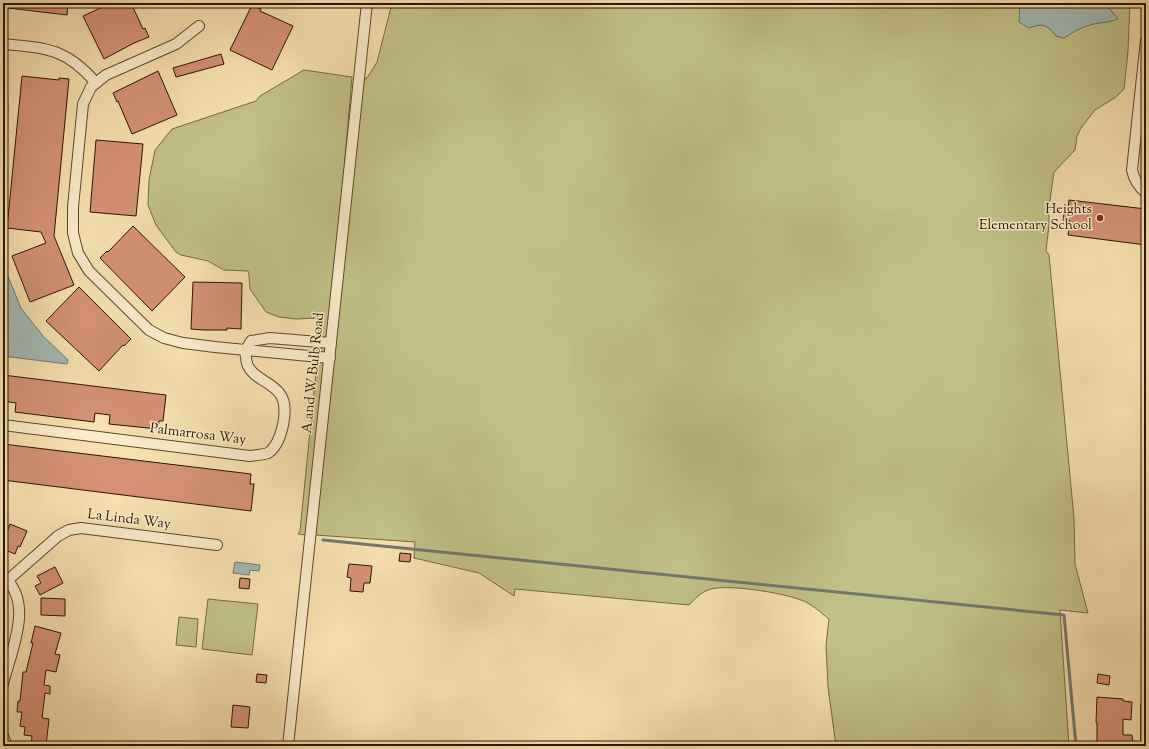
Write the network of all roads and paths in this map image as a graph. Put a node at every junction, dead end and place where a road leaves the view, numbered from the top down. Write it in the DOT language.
graph roads {
  1 [pos="367,3"];
  2 [pos="198,26"];
  3 [pos="1146,40"];
  4 [pos="3,44"];
  5 [pos="1144,78"];
  6 [pos="96,83"];
  7 [pos="1146,193"];
  8 [pos="283,339"];
  9 [pos="331,343"];
  10 [pos="245,351"];
  11 [pos="282,354"];
  12 [pos="330,358"];
  13 [pos="3,425"];
  14 [pos="217,545"];
  15 [pos="6,578"];
  16 [pos="3,684"];
  17 [pos="1146,706"];
  18 [pos="3,736"];
  19 [pos="1146,739"];
  20 [pos="7,746"];
  21 [pos="288,746"];
  1 -- 9 [label="street, A and W Bulb Road"];
  2 -- 6 [label="street"];
  3 -- 5 [label="street"];
  4 -- 6 [label="street"];
  5 -- 7 [label="street"];
  6 -- 10 [label="street"];
  8 -- 9 [label="street"];
  8 -- 10 [label="street"];
  8 -- 11 [label="street"];
  9 -- 12 [label="street, A and W Bulb Road"];
  10 -- 11 [label="street"];
  10 -- 13 [label="street, Palmarrosa Way"];
  11 -- 12 [label="street"];
  12 -- 21 [label="street, A and W Bulb Road"];
  14 -- 15 [label="street, La Linda Way"];
  15 -- 16 [label="street"];
  17 -- 19 [label="street"];
  18 -- 20 [label="street"];
}
